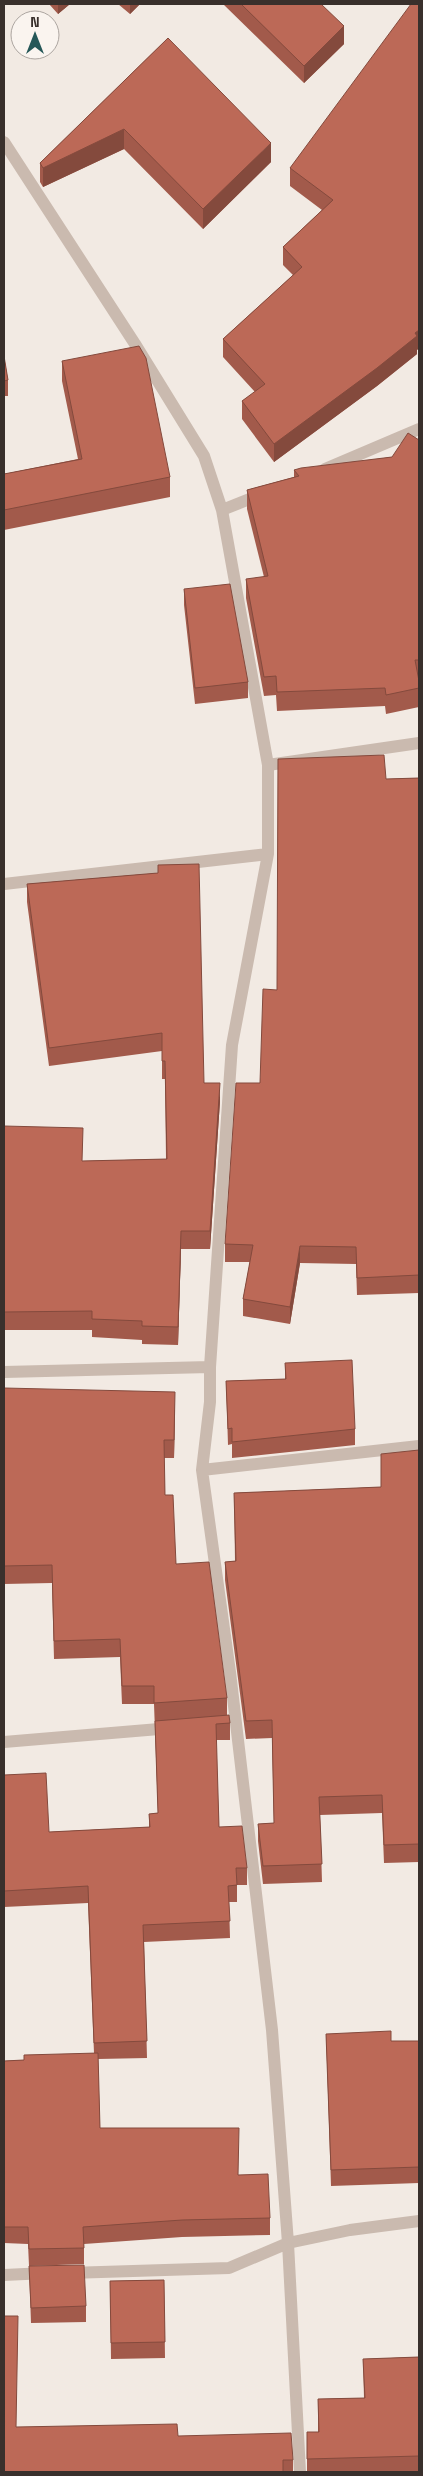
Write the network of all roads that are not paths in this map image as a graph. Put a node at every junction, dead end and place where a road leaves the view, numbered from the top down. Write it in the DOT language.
graph roads {
  1 [pos="4,142"];
  2 [pos="419,429"];
  3 [pos="314,473"];
  4 [pos="277,488"];
  5 [pos="222,510"];
  6 [pos="419,743"];
  7 [pos="268,765"];
  8 [pos="268,854"];
  9 [pos="4,884"];
  10 [pos="210,1367"];
  11 [pos="4,1372"];
  12 [pos="419,1446"];
  13 [pos="202,1470"];
  14 [pos="188,1727"];
  15 [pos="4,1742"];
  16 [pos="419,2221"];
  17 [pos="288,2243"];
  18 [pos="4,2275"];
  19 [pos="300,2472"];
  1 -- 5 [label="street"];
  2 -- 3 [label="street"];
  4 -- 5 [label="street"];
  5 -- 7 [label="street"];
  6 -- 7 [label="street"];
  7 -- 8 [label="street"];
  8 -- 9 [label="street"];
  8 -- 10 [label="street"];
  10 -- 11 [label="street"];
  10 -- 13 [label="street"];
  12 -- 13 [label="street"];
  13 -- 17 [label="street"];
  14 -- 15 [label="street"];
  16 -- 17 [label="street"];
  17 -- 18 [label="street"];
  17 -- 19 [label="street"];
}
